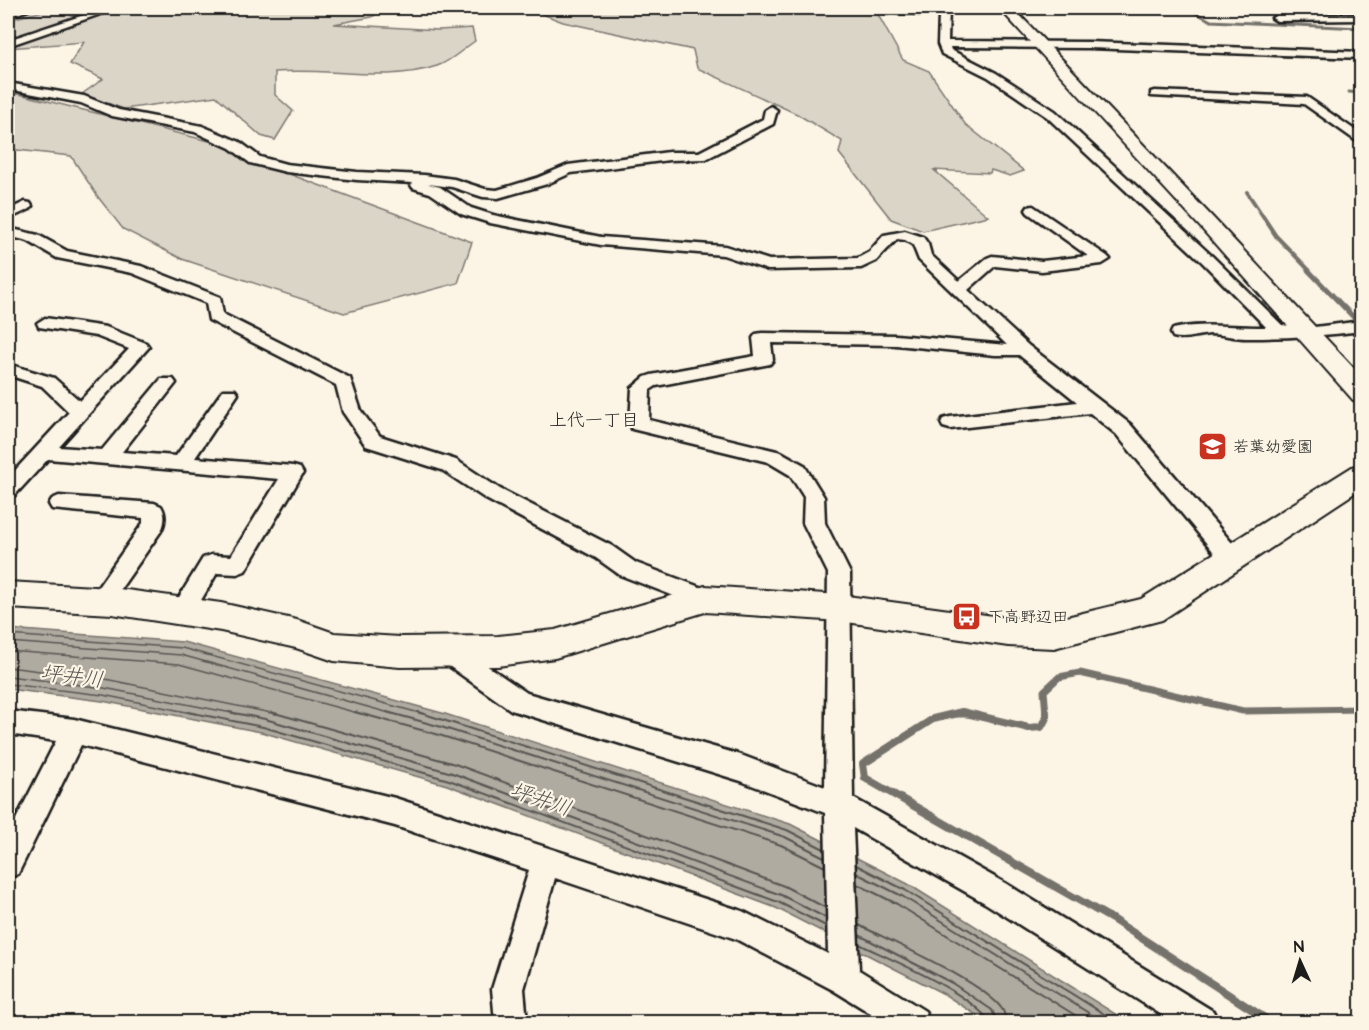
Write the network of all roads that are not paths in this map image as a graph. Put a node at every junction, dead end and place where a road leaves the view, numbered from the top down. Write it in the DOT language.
graph roads {
  1 [pos="30,8"];
  2 [pos="113,8"];
  3 [pos="867,8"];
  4 [pos="1006,8"];
  5 [pos="1017,8"];
  6 [pos="1357,8"];
  7 [pos="944,10"];
  8 [pos="1362,10"];
  9 [pos="8,14"];
  10 [pos="1362,17"];
  11 [pos="1277,18"];
  12 [pos="8,43"];
  13 [pos="943,44"];
  14 [pos="1049,46"];
  15 [pos="1362,55"];
  16 [pos="8,86"];
  17 [pos="1155,94"];
  18 [pos="771,110"];
  19 [pos="1362,141"];
  20 [pos="392,177"];
  21 [pos="25,206"];
  22 [pos="1033,210"];
  23 [pos="8,215"];
  24 [pos="8,232"];
  25 [pos="958,290"];
  26 [pos="45,322"];
  27 [pos="1362,326"];
  28 [pos="1283,332"];
  29 [pos="1316,332"];
  30 [pos="1179,333"];
  31 [pos="1023,350"];
  32 [pos="8,369"];
  33 [pos="1362,369"];
  34 [pos="166,382"];
  35 [pos="229,394"];
  36 [pos="1362,394"];
  37 [pos="1094,406"];
  38 [pos="79,411"];
  39 [pos="950,423"];
  40 [pos="42,452"];
  41 [pos="107,457"];
  42 [pos="181,464"];
  43 [pos="1362,474"];
  44 [pos="8,490"];
  45 [pos="59,504"];
  46 [pos="1230,556"];
  47 [pos="8,595"];
  48 [pos="705,599"];
  49 [pos="100,600"];
  50 [pos="840,608"];
  51 [pos="182,612"];
  52 [pos="448,652"];
  53 [pos="8,723"];
  54 [pos="74,731"];
  55 [pos="839,805"];
  56 [pos="546,861"];
  57 [pos="8,864"];
  58 [pos="844,970"];
  59 [pos="511,1023"];
  60 [pos="914,1023"];
  61 [pos="1202,1023"];
  1 -- 9 [label="street"];
  2 -- 12 [label="street"];
  3 -- 7 [label="street"];
  4 -- 14 [label="street"];
  5 -- 14 [label="street"];
  6 -- 8 [label="street"];
  7 -- 13 [label="street"];
  10 -- 11 [label="street"];
  13 -- 14 [label="street"];
  13 -- 28 [label="street"];
  14 -- 15 [label="street"];
  14 -- 29 [label="street"];
  16 -- 20 [label="street"];
  17 -- 19 [label="street"];
  18 -- 20 [label="street"];
  20 -- 25 [label="street"];
  21 -- 23 [label="street"];
  22 -- 25 [label="street"];
  24 -- 48 [label="street"];
  25 -- 31 [label="street"];
  26 -- 38 [label="street"];
  27 -- 29 [label="street"];
  28 -- 29 [label="street"];
  28 -- 30 [label="street"];
  29 -- 33 [label="street"];
  29 -- 36 [label="street"];
  31 -- 37 [label="street"];
  31 -- 50 [label="street"];
  32 -- 38 [label="street"];
  34 -- 41 [label="street"];
  35 -- 42 [label="street"];
  37 -- 39 [label="street"];
  37 -- 46 [label="street"];
  38 -- 40 [label="street"];
  40 -- 41 [label="street"];
  40 -- 44 [label="street"];
  41 -- 42 [label="street"];
  42 -- 51 [label="street"];
  43 -- 46 [label="street"];
  45 -- 49 [label="street"];
  46 -- 50 [label="street"];
  47 -- 49 [label="street"];
  48 -- 50 [label="street"];
  48 -- 52 [label="street"];
  49 -- 51 [label="street"];
  50 -- 55 [label="street"];
  51 -- 52 [label="street"];
  52 -- 55 [label="street"];
  53 -- 54 [label="street"];
  54 -- 56 [label="street"];
  54 -- 57 [label="street"];
  55 -- 58 [label="street"];
  55 -- 61 [label="street"];
  56 -- 58 [label="street"];
  56 -- 59 [label="street"];
  58 -- 60 [label="street"];
}
